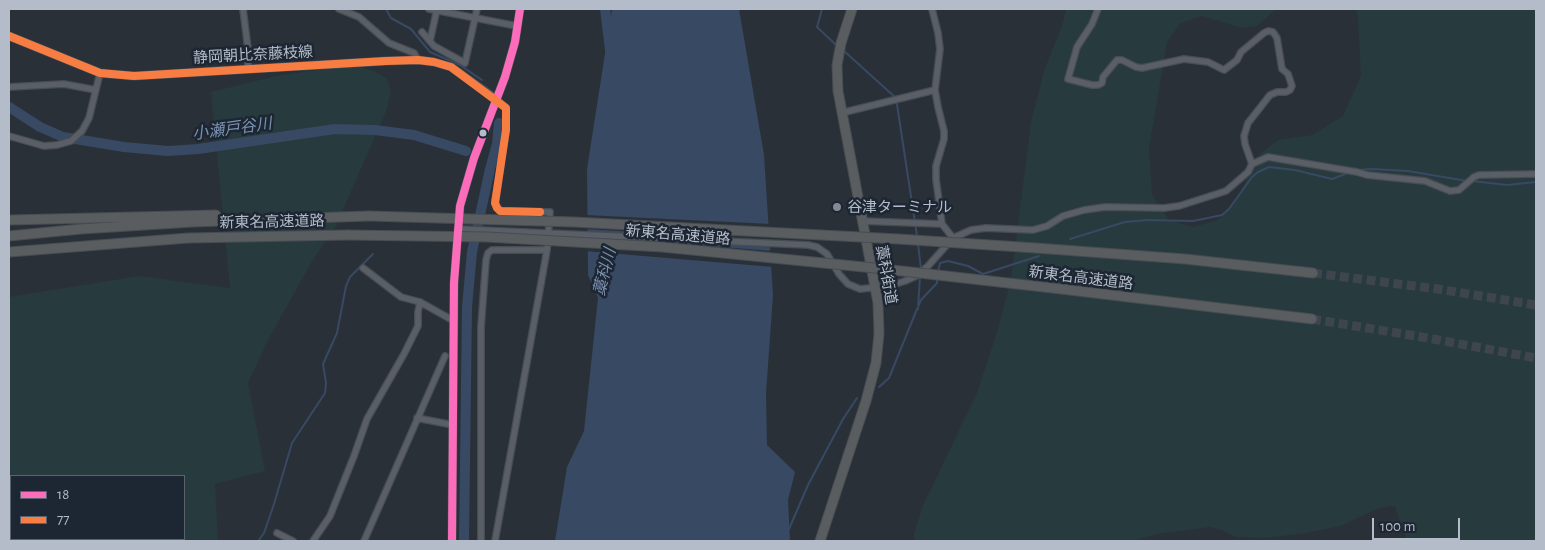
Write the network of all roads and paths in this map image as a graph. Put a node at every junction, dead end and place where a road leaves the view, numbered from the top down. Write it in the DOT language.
graph roads {
  1 [pos="243,9"];
  2 [pos="339,9"];
  3 [pos="429,9"];
  4 [pos="477,9"];
  5 [pos="520,9"];
  6 [pos="852,9"];
  7 [pos="932,9"];
  8 [pos="1098,9"];
  9 [pos="437,10"];
  10 [pos="475,18"];
  11 [pos="517,26"];
  12 [pos="422,32"];
  13 [pos="9,36"];
  14 [pos="430,41"];
  15 [pos="418,60"];
  16 [pos="248,69"];
  17 [pos="100,73"];
  18 [pos="9,87"];
  19 [pos="96,90"];
  20 [pos="936,90"];
  21 [pos="496,99"];
  22 [pos="841,113"];
  23 [pos="9,136"];
  24 [pos="1252,164"];
  25 [pos="1536,174"];
  26 [pos="309,217"];
  27 [pos="9,220"];
  28 [pos="861,221"];
  29 [pos="942,224"];
  30 [pos="458,229"];
  31 [pos="548,233"];
  32 [pos="9,236"];
  33 [pos="953,238"];
  34 [pos="547,250"];
  35 [pos="9,252"];
  36 [pos="363,268"];
  37 [pos="1314,273"];
  38 [pos="874,288"];
  39 [pos="420,302"];
  40 [pos="1312,319"];
  41 [pos="454,321"];
  42 [pos="445,356"];
  43 [pos="417,418"];
  44 [pos="453,425"];
  45 [pos="277,533"];
  46 [pos="293,541"];
  47 [pos="313,541"];
  48 [pos="364,541"];
  49 [pos="452,541"];
  50 [pos="481,541"];
  51 [pos="495,541"];
  52 [pos="820,541"];
  1 -- 16 [label="street"];
  2 -- 15 [label="street"];
  3 -- 9 [label="street"];
  4 -- 10 [label="street"];
  5 -- 11 [label="main road"];
  6 -- 22 [label="highway, 藁科街道"];
  7 -- 20 [label="street"];
  8 -- 24 [label="street"];
  9 -- 10 [label="street"];
  9 -- 14 [label="street"];
  10 -- 11 [label="street"];
  10 -- 14 [label="street"];
  11 -- 21 [label="main road"];
  12 -- 14 [label="street"];
  13 -- 17 [label="main road, 静岡朝比奈藤枝線"];
  15 -- 16 [label="main road, 静岡朝比奈藤枝線"];
  15 -- 21 [label="main road, 静岡朝比奈藤枝線"];
  16 -- 17 [label="main road, 静岡朝比奈藤枝線"];
  17 -- 19 [label="street"];
  18 -- 19 [label="street"];
  19 -- 23 [label="street"];
  20 -- 22 [label="street"];
  20 -- 29 [label="street"];
  21 -- 30 [label="main road"];
  21 -- 31 [label="street"];
  22 -- 28 [label="highway, 藁科街道"];
  24 -- 25 [label="street"];
  24 -- 33 [label="street"];
  26 -- 27 [label="highway"];
  26 -- 32 [label="highway, 新東名高速道路"];
  26 -- 37 [label="highway, 新東名高速道路, bridge"];
  28 -- 29 [label="street"];
  28 -- 38 [label="highway, 藁科街道"];
  29 -- 33 [label="street"];
  30 -- 31 [label="street"];
  30 -- 41 [label="main road"];
  31 -- 34 [label="street"];
  31 -- 38 [label="street"];
  33 -- 38 [label="street"];
  34 -- 50 [label="street"];
  34 -- 51 [label="street"];
  35 -- 40 [label="highway, 新東名高速道路, bridge"];
  36 -- 39 [label="street"];
  38 -- 52 [label="highway, 藁科街道"];
  39 -- 41 [label="street"];
  39 -- 47 [label="street"];
  41 -- 44 [label="main road"];
  42 -- 43 [label="street"];
  43 -- 44 [label="street"];
  43 -- 48 [label="street"];
  44 -- 49 [label="main road"];
  45 -- 46 [label="street"];
}
